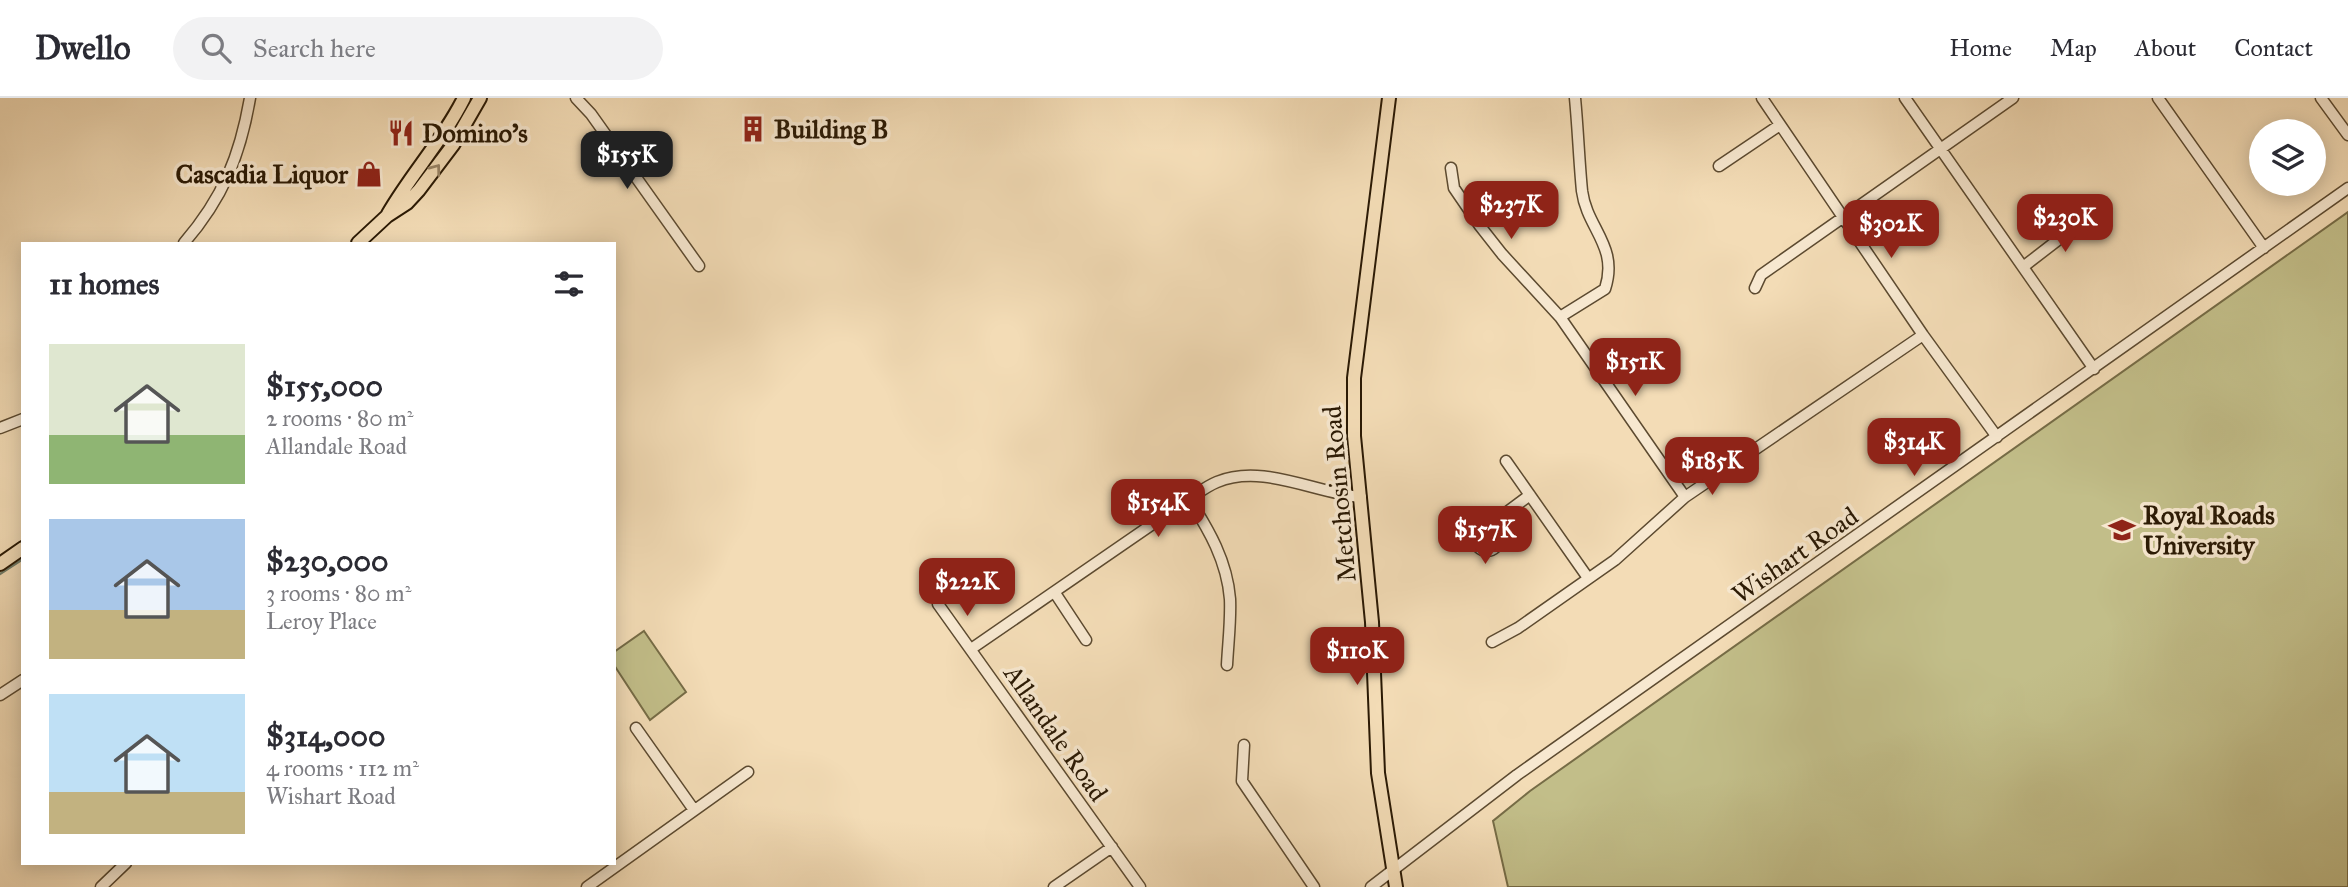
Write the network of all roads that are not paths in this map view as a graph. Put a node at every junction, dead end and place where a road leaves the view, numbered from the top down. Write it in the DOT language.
graph roads {
  1 [pos="250,98"];
  2 [pos="464,98"];
  3 [pos="480,98"];
  4 [pos="576,98"];
  5 [pos="1389,98"];
  6 [pos="1575,98"];
  7 [pos="1762,98"];
  8 [pos="1905,98"];
  9 [pos="2013,98"];
  10 [pos="2158,98"];
  11 [pos="2321,98"];
  12 [pos="1780,125"];
  13 [pos="2348,135"];
  14 [pos="1941,151"];
  15 [pos="1719,166"];
  16 [pos="1451,168"];
  17 [pos="2348,188"];
  18 [pos="387,216"];
  19 [pos="2089,216"];
  20 [pos="1843,218"];
  21 [pos="185,242"];
  22 [pos="359,242"];
  23 [pos="2264,248"];
  24 [pos="699,266"];
  25 [pos="2023,267"];
  26 [pos="1755,288"];
  27 [pos="1560,317"];
  28 [pos="1923,335"];
  29 [pos="2094,369"];
  30 [pos="21,420"];
  31 [pos="0,428"];
  32 [pos="1997,438"];
  33 [pos="1506,461"];
  34 [pos="1530,495"];
  35 [pos="1361,497"];
  36 [pos="1685,497"];
  37 [pos="1189,499"];
  38 [pos="1493,528"];
  39 [pos="21,549"];
  40 [pos="0,564"];
  41 [pos="1588,578"];
  42 [pos="1055,593"];
  43 [pos="938,604"];
  44 [pos="1086,640"];
  45 [pos="1492,642"];
  46 [pos="971,649"];
  47 [pos="1227,665"];
  48 [pos="21,681"];
  49 [pos="0,695"];
  50 [pos="636,728"];
  51 [pos="1244,745"];
  52 [pos="748,772"];
  53 [pos="694,810"];
  54 [pos="1112,847"];
  55 [pos="124,865"];
  56 [pos="1394,871"];
  57 [pos="101,887"];
  58 [pos="587,887"];
  59 [pos="1054,887"];
  60 [pos="1140,887"];
  61 [pos="1314,887"];
  62 [pos="1371,887"];
  63 [pos="1396,887"];
  1 -- 21 [label="street"];
  2 -- 18 [label="main road"];
  18 -- 3 [label="main road, one-way"];
  4 -- 24 [label="street"];
  5 -- 35 [label="main road, Metchosin Road"];
  6 -- 27 [label="street"];
  7 -- 12 [label="street"];
  8 -- 14 [label="street"];
  9 -- 14 [label="street"];
  10 -- 23 [label="street"];
  11 -- 13 [label="street"];
  12 -- 15 [label="street"];
  12 -- 20 [label="street"];
  14 -- 20 [label="street"];
  14 -- 25 [label="street"];
  16 -- 27 [label="street"];
  17 -- 23 [label="street, Wishart Road"];
  18 -- 22 [label="main road"];
  19 -- 25 [label="street"];
  20 -- 26 [label="street"];
  20 -- 28 [label="street"];
  23 -- 29 [label="street, Wishart Road"];
  25 -- 29 [label="street"];
  27 -- 36 [label="street"];
  28 -- 32 [label="street"];
  28 -- 36 [label="street"];
  29 -- 32 [label="street, Wishart Road"];
  30 -- 31 [label="street"];
  32 -- 56 [label="street, Wishart Road"];
  33 -- 34 [label="street"];
  34 -- 38 [label="street"];
  34 -- 41 [label="street"];
  35 -- 37 [label="street"];
  35 -- 56 [label="main road, Metchosin Road"];
  36 -- 41 [label="street"];
  37 -- 42 [label="street"];
  37 -- 47 [label="street"];
  39 -- 40 [label="main road"];
  41 -- 45 [label="street"];
  42 -- 44 [label="street"];
  42 -- 46 [label="street"];
  43 -- 46 [label="street, Allandale Road"];
  46 -- 54 [label="street, Allandale Road"];
  48 -- 49 [label="street"];
  50 -- 53 [label="street"];
  51 -- 61 [label="street"];
  52 -- 53 [label="street"];
  53 -- 58 [label="street"];
  54 -- 59 [label="street"];
  54 -- 60 [label="street, Allandale Road"];
  55 -- 57 [label="street"];
  56 -- 62 [label="street, Wishart Road"];
  56 -- 63 [label="main road, Metchosin Road"];
}
